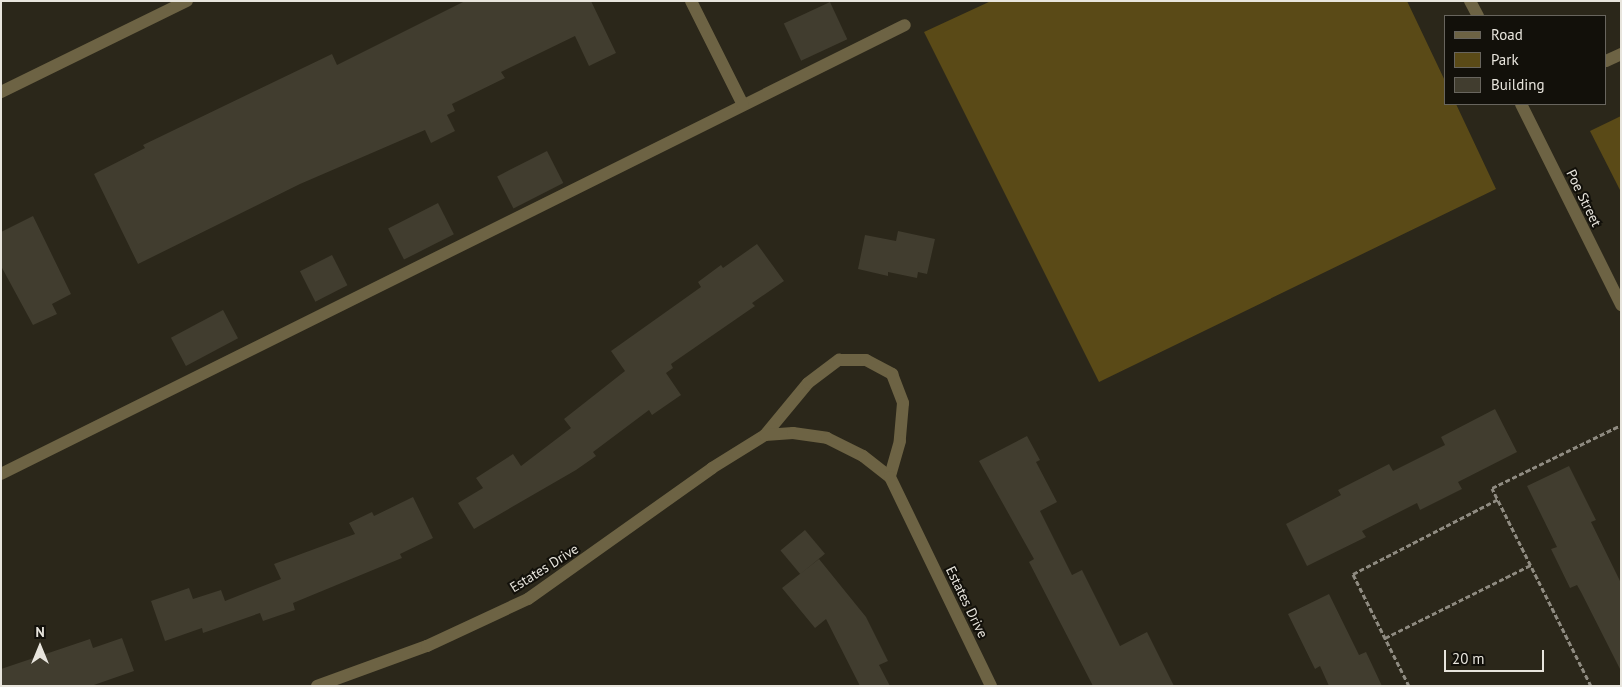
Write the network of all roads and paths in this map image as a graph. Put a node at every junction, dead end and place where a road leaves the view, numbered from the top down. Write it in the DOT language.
graph roads {
  1 [pos="187,1"];
  2 [pos="691,1"];
  3 [pos="1470,1"];
  4 [pos="1477,15"];
  5 [pos="905,25"];
  6 [pos="1621,54"];
  7 [pos="1607,61"];
  8 [pos="1,92"];
  9 [pos="744,105"];
  10 [pos="1521,105"];
  11 [pos="1621,305"];
  12 [pos="1619,426"];
  13 [pos="765,435"];
  14 [pos="1,474"];
  15 [pos="890,476"];
  16 [pos="1498,499"];
  17 [pos="1531,565"];
  18 [pos="1385,638"];
  19 [pos="317,686"];
  20 [pos="990,686"];
  21 [pos="1409,686"];
  22 [pos="1591,686"];
  1 -- 8 [label="street"];
  2 -- 9 [label="street"];
  3 -- 4 [label="street"];
  5 -- 9 [label="street"];
  6 -- 7 [label="street"];
  9 -- 14 [label="street"];
  10 -- 11 [label="street, Poe Street"];
  12 -- 16 [label="path"];
  13 -- 15 [label="street, Estates Drive"];
  13 -- 15 [label="street, Estates Drive"];
  13 -- 19 [label="street, Estates Drive"];
  15 -- 20 [label="street, Estates Drive"];
  16 -- 17 [label="path"];
  16 -- 18 [label="path"];
  17 -- 18 [label="path"];
  17 -- 22 [label="path"];
  18 -- 21 [label="path"];
}
